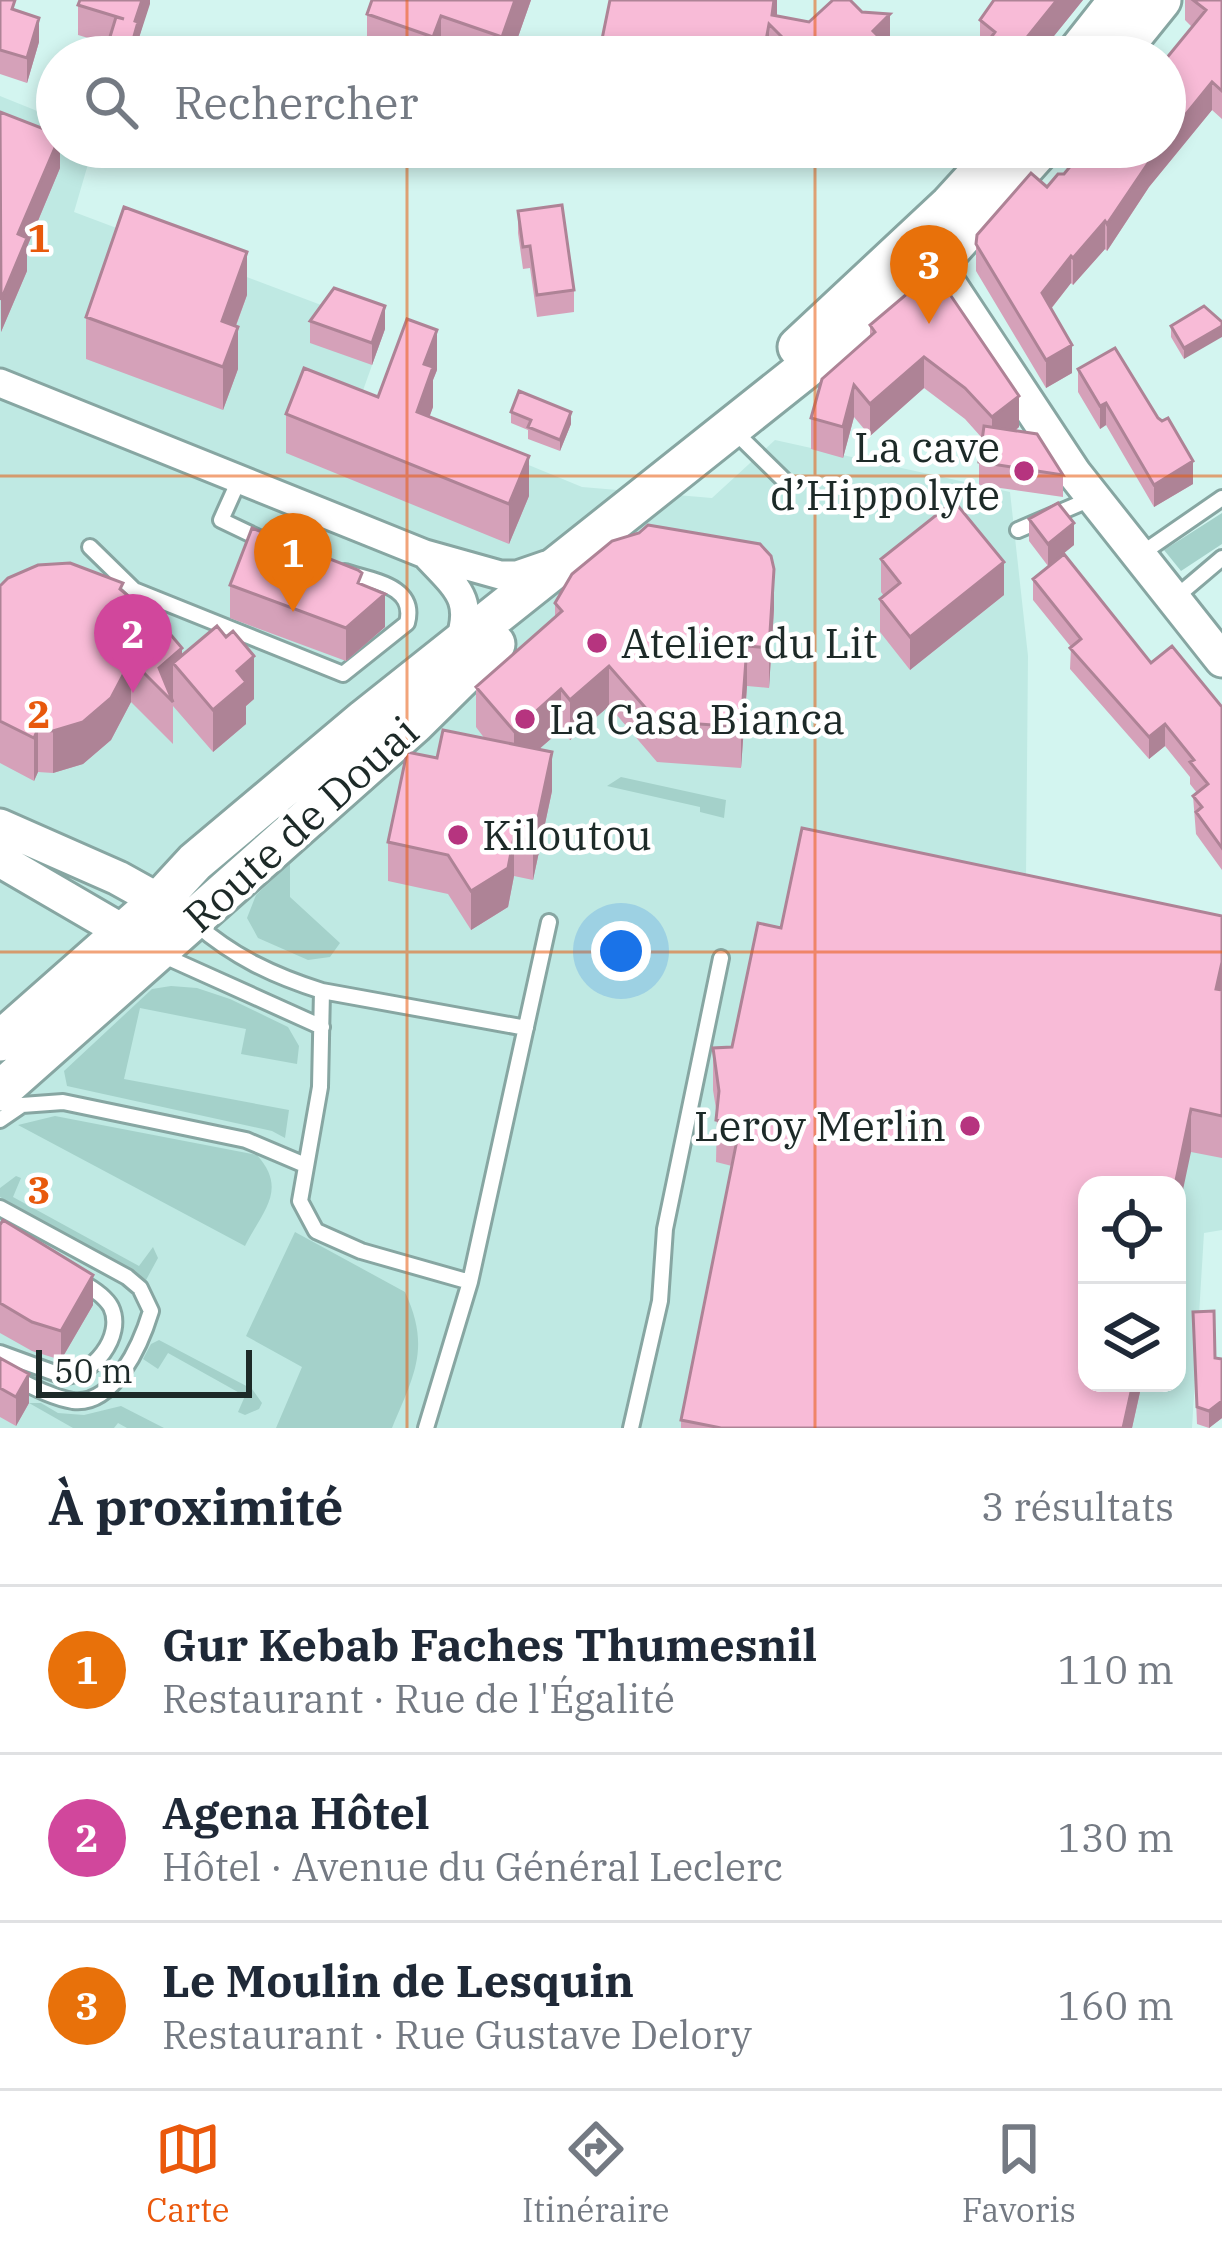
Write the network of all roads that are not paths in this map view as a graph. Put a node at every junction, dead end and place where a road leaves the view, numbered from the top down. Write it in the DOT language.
graph roads {
  1 [pos="1119,0"];
  2 [pos="1161,0"];
  3 [pos="1090,36"];
  4 [pos="1132,36"];
  5 [pos="988,168"];
  6 [pos="1019,168"];
  7 [pos="927,250"];
  8 [pos="2,390"];
  9 [pos="728,424"];
  10 [pos="239,480"];
  11 [pos="788,484"];
  12 [pos="1222,498"];
  13 [pos="1093,499"];
  14 [pos="1018,530"];
  15 [pos="600,546"];
  16 [pos="90,547"];
  17 [pos="278,548"];
  18 [pos="425,554"];
  19 [pos="1138,556"];
  20 [pos="1222,558"];
  21 [pos="339,570"];
  22 [pos="1174,600"];
  23 [pos="458,646"];
  24 [pos="1220,653"];
  25 [pos="0,826"];
  26 [pos="0,860"];
  27 [pos="177,910"];
  28 [pos="549,922"];
  29 [pos="141,942"];
  30 [pos="721,958"];
  31 [pos="322,991"];
  32 [pos="322,1027"];
  33 [pos="526,1028"];
  34 [pos="0,1041"];
  35 [pos="0,1090"];
  36 [pos="0,1120"];
  37 [pos="305,1165"];
  38 [pos="0,1208"];
  39 [pos="67,1274"];
  40 [pos="470,1282"];
  41 [pos="0,1353"];
  42 [pos="0,1371"];
  43 [pos="426,1428"];
  44 [pos="631,1428"];
  1 -- 3 [label="main road"];
  2 -- 4 [label="main road"];
  5 -- 7 [label="main road"];
  6 -- 7 [label="main road"];
  7 -- 9 [label="main road"];
  7 -- 13 [label="street"];
  8 -- 10 [label="street"];
  9 -- 11 [label="lane"];
  9 -- 15 [label="main road"];
  10 -- 17 [label="lane"];
  10 -- 18 [label="street"];
  12 -- 19 [label="lane"];
  13 -- 14 [label="lane"];
  13 -- 19 [label="street"];
  15 -- 18 [label="street"];
  15 -- 23 [label="main road"];
  15 -- 27 [label="main road, Route de Douai"];
  16 -- 21 [label="lane"];
  18 -- 23 [label="street"];
  19 -- 22 [label="street"];
  20 -- 22 [label="lane"];
  22 -- 24 [label="street"];
  23 -- 27 [label="main road"];
  25 -- 27 [label="street"];
  26 -- 29 [label="street"];
  27 -- 29 [label="main road, Route de Douai"];
  27 -- 31 [label="lane"];
  28 -- 33 [label="lane"];
  29 -- 32 [label="lane"];
  29 -- 34 [label="main road"];
  29 -- 35 [label="main road, Route de Douai"];
  30 -- 44 [label="lane"];
  31 -- 32 [label="lane"];
  31 -- 33 [label="lane"];
  32 -- 37 [label="lane"];
  33 -- 40 [label="lane"];
  36 -- 37 [label="lane"];
  37 -- 40 [label="lane"];
  38 -- 42 [label="lane"];
  39 -- 41 [label="lane"];
  40 -- 43 [label="lane"];
}
